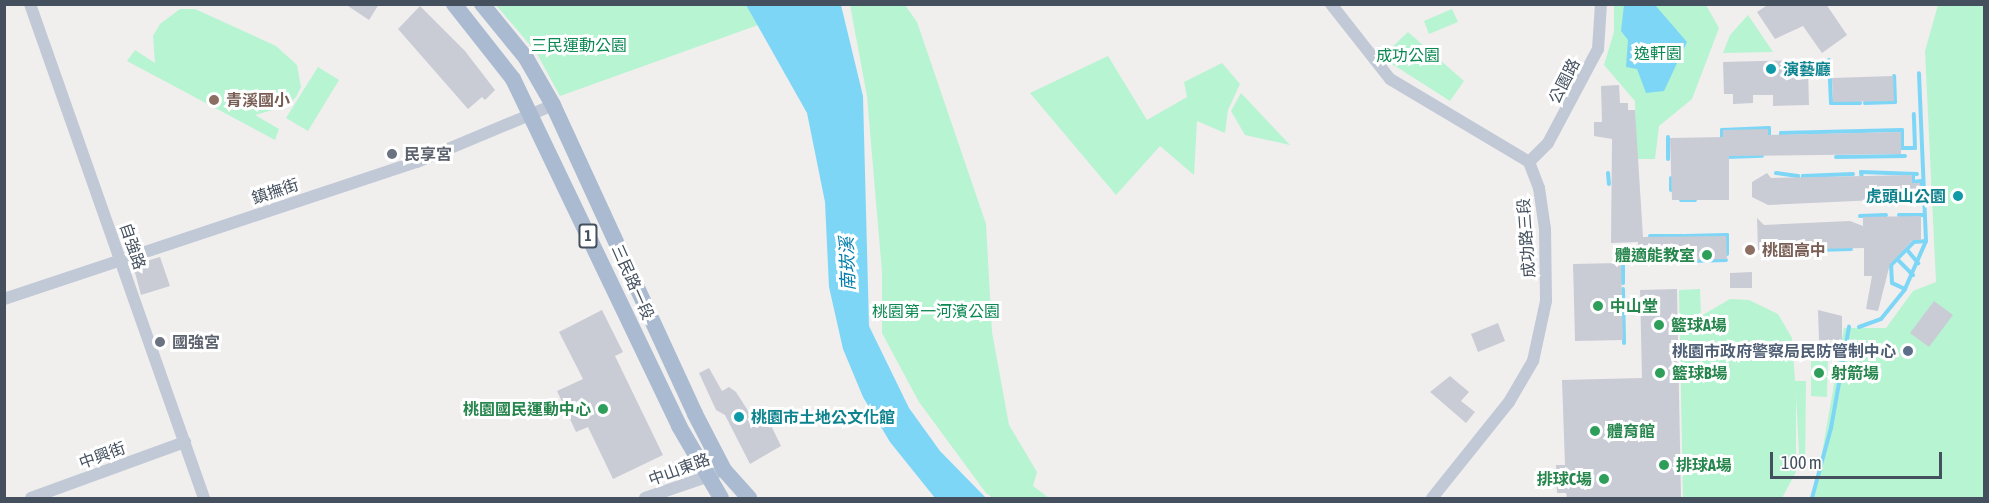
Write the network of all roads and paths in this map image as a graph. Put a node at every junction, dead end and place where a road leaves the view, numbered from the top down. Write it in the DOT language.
graph roads {
  1 [pos="30,4"];
  2 [pos="454,4"];
  3 [pos="482,4"];
  4 [pos="1331,4"];
  5 [pos="1601,4"];
  6 [pos="553,105"];
  7 [pos="531,112"];
  8 [pos="1529,162"];
  9 [pos="120,260"];
  10 [pos="4,299"];
  11 [pos="184,442"];
  12 [pos="724,470"];
  13 [pos="705,478"];
  14 [pos="31,498"];
  15 [pos="204,498"];
  16 [pos="645,498"];
  17 [pos="722,498"];
  18 [pos="749,498"];
  19 [pos="1432,498"];
  1 -- 9 [label="street, 自強路"];
  2 -- 7 [label="main road, 三民路一段 / 1"];
  3 -- 6 [label="main road, 三民路一段 / 1"];
  4 -- 8 [label="street"];
  5 -- 8 [label="street, 公園路"];
  6 -- 7 [label="street, 鎮撫街"];
  6 -- 12 [label="main road, 三民路一段 / 1"];
  7 -- 9 [label="street, 鎮撫街"];
  7 -- 13 [label="main road, 三民路一段 / 1"];
  8 -- 19 [label="street, 成功路三段"];
  9 -- 10 [label="street, 鎮撫街"];
  9 -- 11 [label="street, 自強路"];
  11 -- 14 [label="street, 中興街"];
  11 -- 15 [label="street, 自強路"];
  12 -- 13 [label="street, 中山東路"];
  12 -- 18 [label="main road, 三民路一段 / 1"];
  13 -- 16 [label="street, 中山東路"];
  13 -- 17 [label="main road, 三民路一段 / 1"];
}
